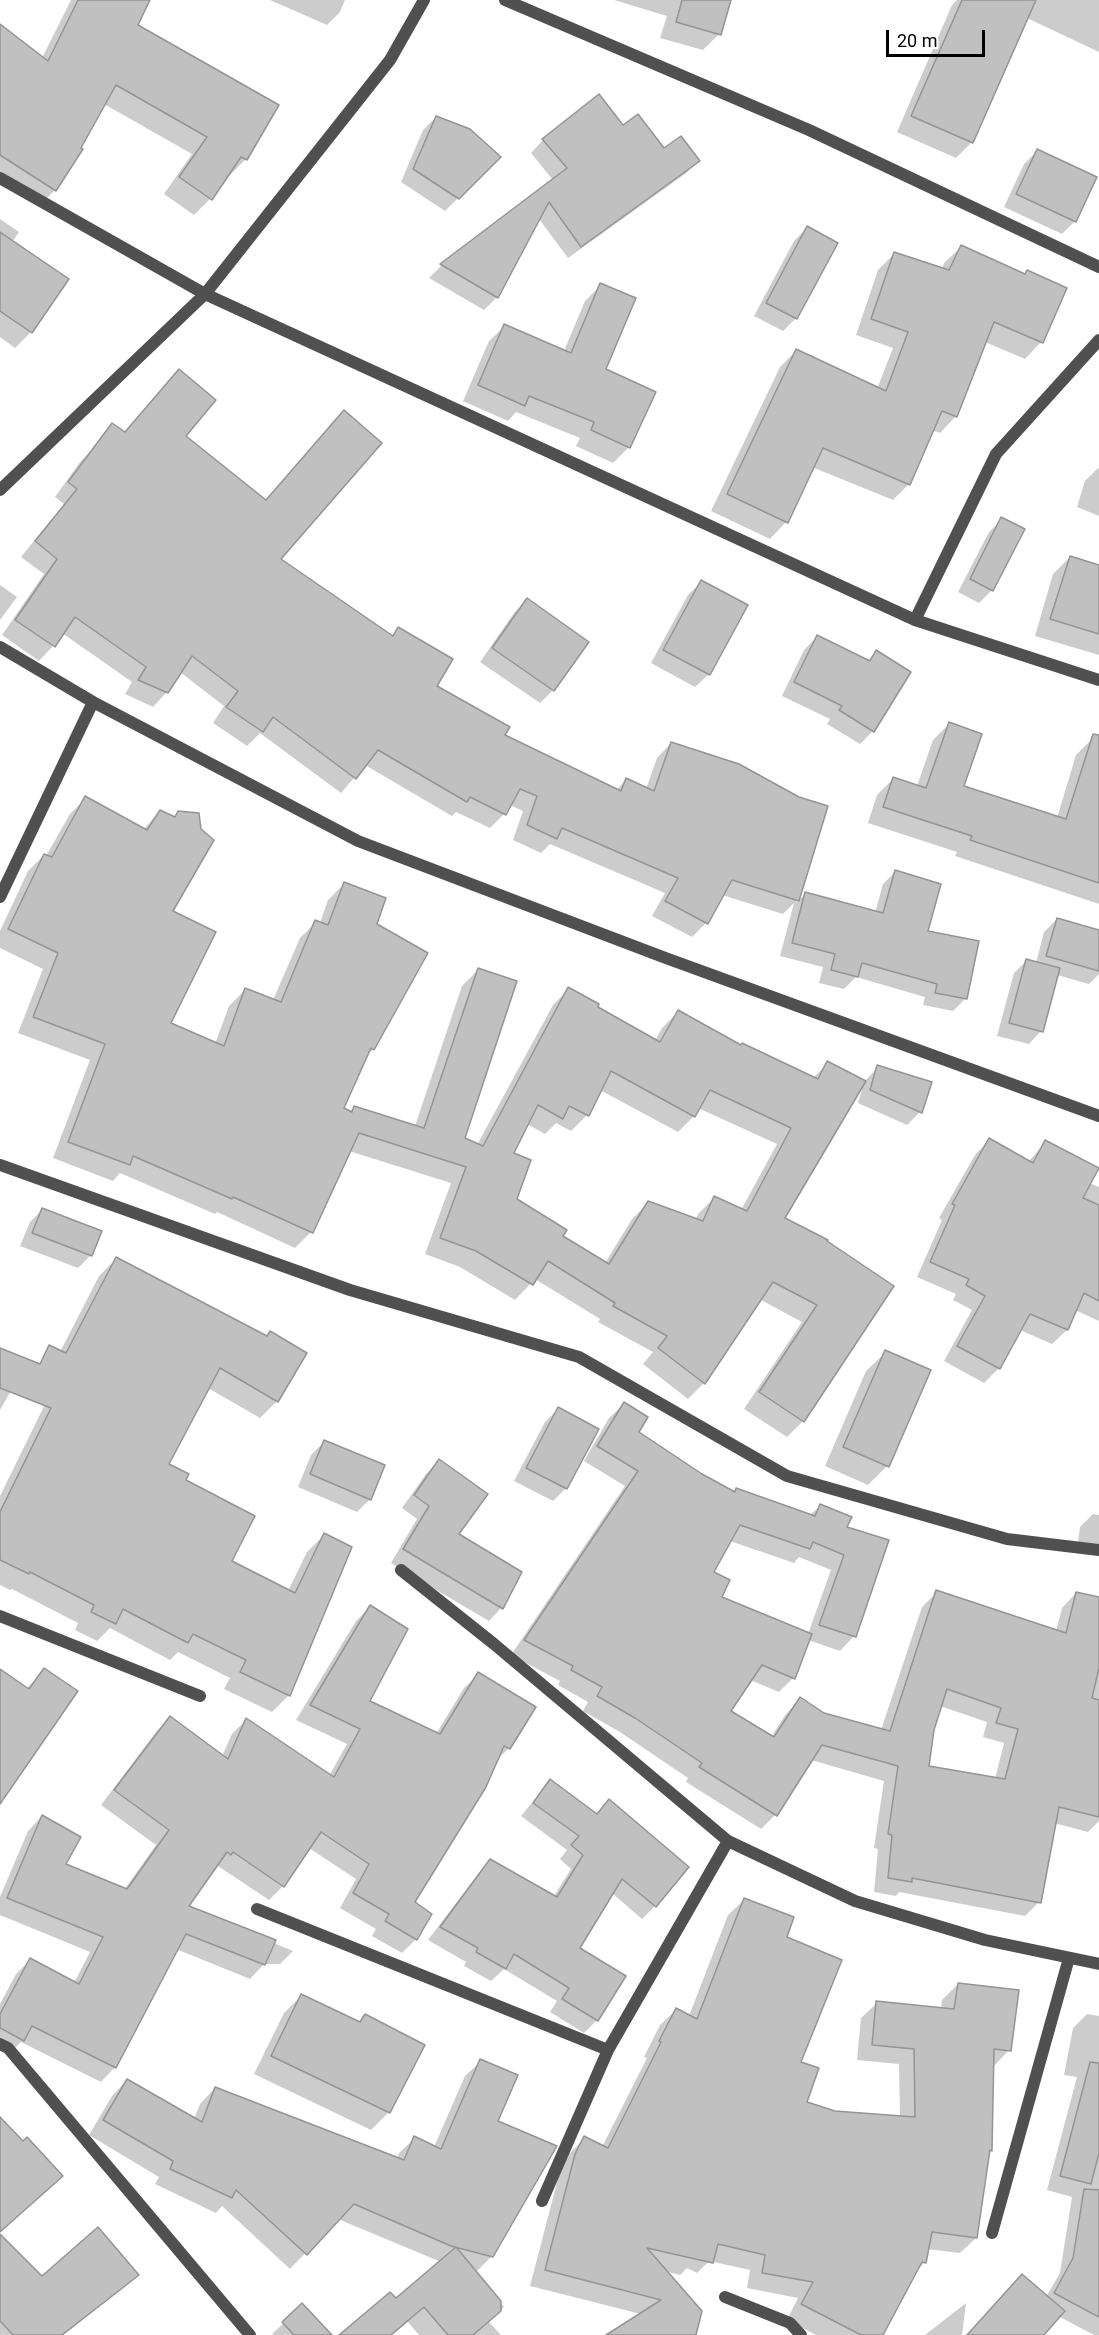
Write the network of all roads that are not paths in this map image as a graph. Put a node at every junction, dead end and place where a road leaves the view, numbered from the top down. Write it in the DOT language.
graph roads {
  1 [pos="424,0"];
  2 [pos="505,0"];
  3 [pos="0,178"];
  4 [pos="1099,267"];
  5 [pos="206,294"];
  6 [pos="1099,340"];
  7 [pos="0,490"];
  8 [pos="915,620"];
  9 [pos="0,646"];
  10 [pos="1099,680"];
  11 [pos="93,702"];
  12 [pos="0,897"];
  13 [pos="1099,1116"];
  14 [pos="0,1165"];
  15 [pos="1099,1550"];
  16 [pos="402,1570"];
  17 [pos="0,1616"];
  18 [pos="200,1696"];
  19 [pos="728,1841"];
  20 [pos="257,1909"];
  21 [pos="1070,1958"];
  22 [pos="1099,1964"];
  23 [pos="0,2044"];
  24 [pos="608,2050"];
  25 [pos="542,2201"];
  26 [pos="992,2234"];
  27 [pos="725,2297"];
  28 [pos="250,2335"];
  29 [pos="801,2335"];
  1 -- 5 [label="street"];
  2 -- 4 [label="street"];
  3 -- 5 [label="street"];
  5 -- 7 [label="street"];
  5 -- 8 [label="street"];
  6 -- 8 [label="street"];
  8 -- 10 [label="street"];
  9 -- 11 [label="street"];
  11 -- 12 [label="street"];
  11 -- 13 [label="street"];
  14 -- 15 [label="street"];
  16 -- 19 [label="street"];
  17 -- 18 [label="street"];
  19 -- 21 [label="street"];
  19 -- 24 [label="street"];
  20 -- 24 [label="street"];
  21 -- 22 [label="street"];
  21 -- 26 [label="street"];
  23 -- 28 [label="street"];
  24 -- 25 [label="street"];
  27 -- 29 [label="street"];
}
